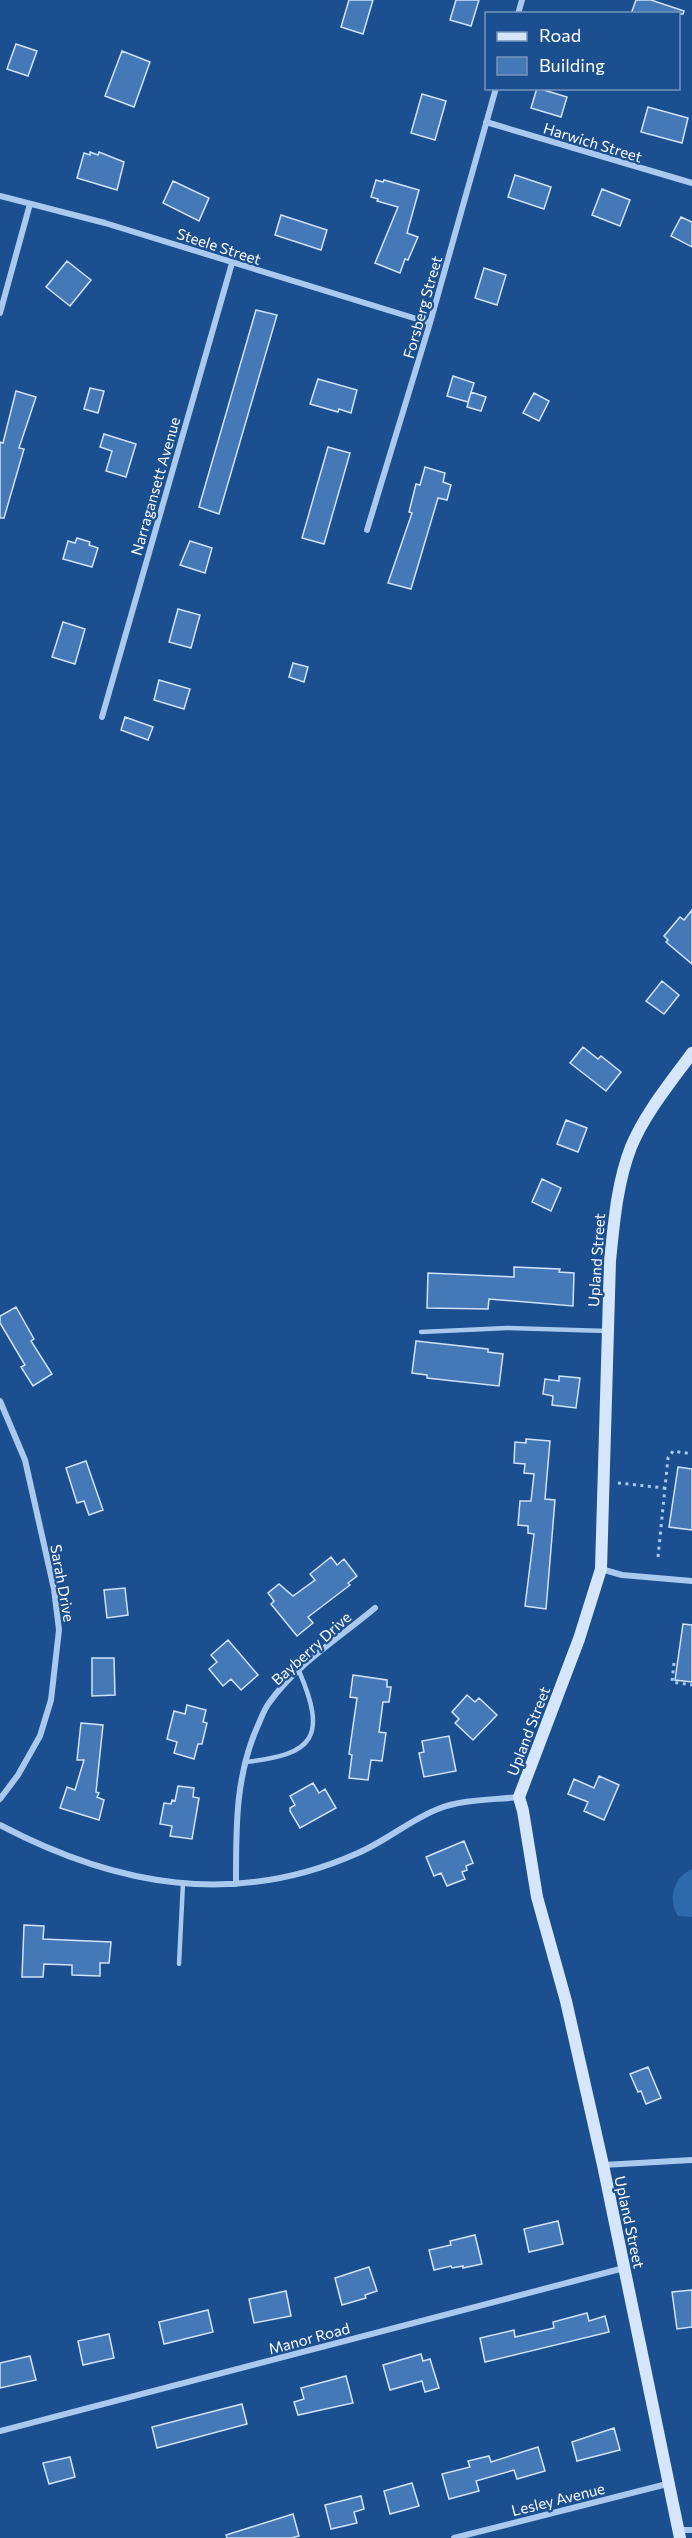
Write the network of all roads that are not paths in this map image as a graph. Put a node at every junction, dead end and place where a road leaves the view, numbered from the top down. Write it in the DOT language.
graph roads {
  1 [pos="495,90"];
  2 [pos="486,122"];
  3 [pos="692,183"];
  4 [pos="0,195"];
  5 [pos="30,204"];
  6 [pos="232,263"];
  7 [pos="0,313"];
  8 [pos="430,323"];
  9 [pos="367,530"];
  10 [pos="102,717"];
  11 [pos="692,1053"];
  12 [pos="607,1331"];
  13 [pos="421,1332"];
  14 [pos="0,1401"];
  15 [pos="601,1569"];
  16 [pos="692,1581"];
  17 [pos="375,1608"];
  18 [pos="299,1671"];
  19 [pos="245,1762"];
  20 [pos="519,1797"];
  21 [pos="0,1799"];
  22 [pos="0,1825"];
  23 [pos="183,1883"];
  24 [pos="237,1884"];
  25 [pos="179,1964"];
  26 [pos="692,2160"];
  27 [pos="603,2165"];
  28 [pos="624,2268"];
  29 [pos="0,2431"];
  30 [pos="667,2484"];
  31 [pos="692,2530"];
  32 [pos="679,2534"];
  33 [pos="454,2538"];
  1 -- 2 [label="street, Forsberg Street"];
  2 -- 3 [label="street, Harwich Street"];
  2 -- 8 [label="street, Forsberg Street"];
  4 -- 5 [label="street, Steele Street"];
  5 -- 6 [label="street, Steele Street"];
  5 -- 7 [label="street"];
  6 -- 8 [label="street, Steele Street"];
  6 -- 10 [label="street, Narragansett Avenue"];
  8 -- 9 [label="street, Forsberg Street"];
  11 -- 12 [label="street, Upland Street"];
  12 -- 13 [label="lane"];
  12 -- 15 [label="street, Upland Street"];
  14 -- 21 [label="street, Sarah Drive"];
  15 -- 16 [label="street"];
  15 -- 20 [label="street, Upland Street"];
  17 -- 18 [label="street, Bayberry Drive"];
  18 -- 19 [label="street, Bayberry Drive"];
  18 -- 19 [label="lane"];
  19 -- 24 [label="street, Bayberry Drive"];
  20 -- 24 [label="street"];
  20 -- 27 [label="street, Upland Street"];
  22 -- 23 [label="street"];
  23 -- 24 [label="street"];
  23 -- 25 [label="lane"];
  26 -- 27 [label="street"];
  27 -- 28 [label="street, Upland Street"];
  28 -- 29 [label="street, Manor Road"];
  28 -- 30 [label="street, Upland Street"];
  30 -- 32 [label="street, Upland Street"];
  30 -- 33 [label="street, Lesley Avenue"];
  31 -- 32 [label="street"];
}
